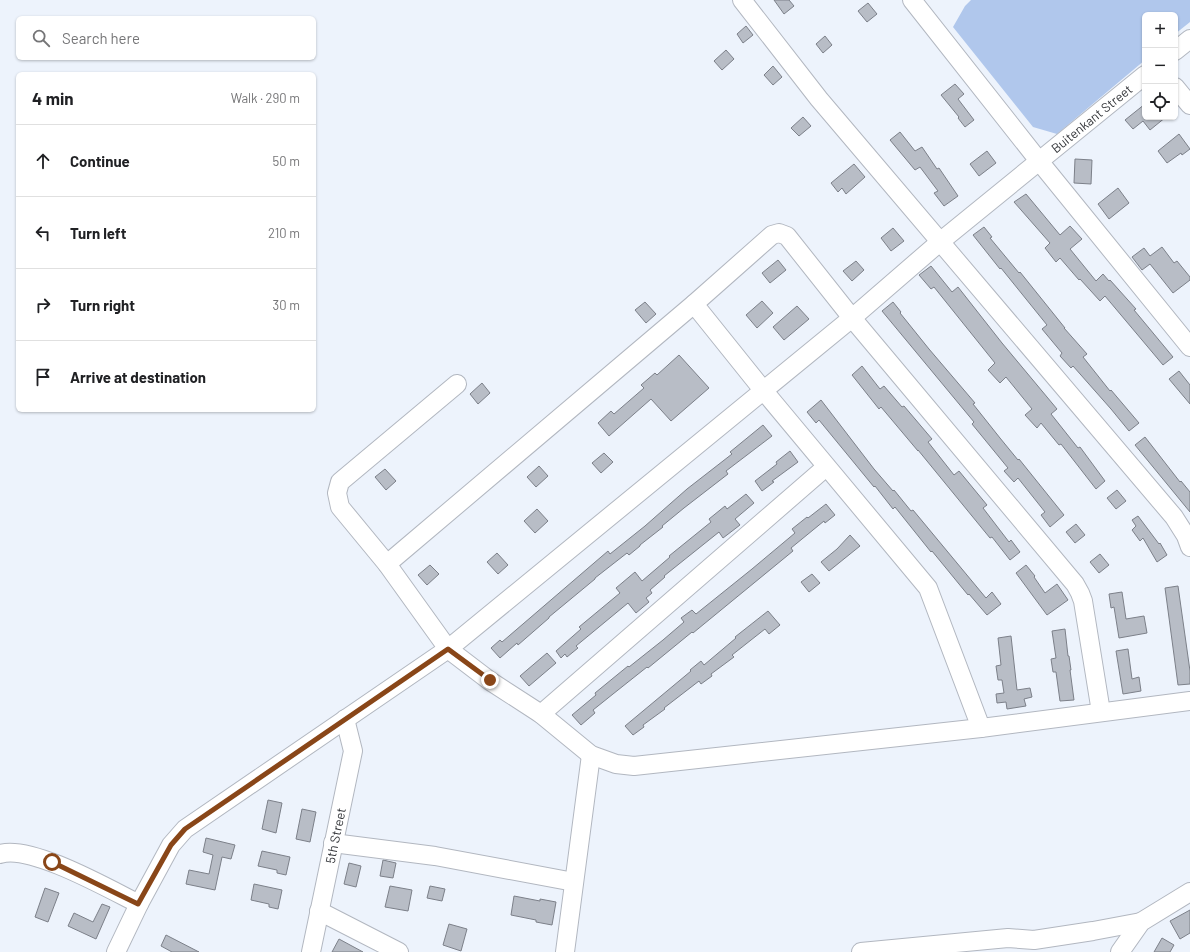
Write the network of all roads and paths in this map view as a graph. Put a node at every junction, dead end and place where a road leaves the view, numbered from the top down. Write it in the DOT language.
graph roads {
  1 [pos="742,0"];
  2 [pos="912,0"];
  3 [pos="1190,39"];
  4 [pos="1178,49"];
  5 [pos="1142,77"];
  6 [pos="1178,91"];
  7 [pos="1190,105"];
  8 [pos="1039,162"];
  9 [pos="941,241"];
  10 [pos="694,304"];
  11 [pos="852,318"];
  12 [pos="1190,346"];
  13 [pos="457,384"];
  14 [pos="763,390"];
  15 [pos="826,467"];
  16 [pos="1190,547"];
  17 [pos="387,564"];
  18 [pos="448,649"];
  19 [pos="1190,701"];
  20 [pos="1101,712"];
  21 [pos="541,714"];
  22 [pos="345,718"];
  23 [pos="980,728"];
  24 [pos="591,755"];
  25 [pos="333,843"];
  26 [pos="0,854"];
  27 [pos="574,882"];
  28 [pos="1190,892"];
  29 [pos="138,904"];
  30 [pos="319,911"];
  31 [pos="1141,922"];
  32 [pos="1034,940"];
  33 [pos="116,952"];
  34 [pos="311,952"];
  35 [pos="399,952"];
  36 [pos="565,952"];
  37 [pos="861,952"];
  38 [pos="1050,952"];
  39 [pos="1120,952"];
  1 -- 9 [label="street"];
  2 -- 8 [label="street"];
  3 -- 4 [label="street"];
  5 -- 8 [label="street, Buitenkant Street"];
  6 -- 7 [label="street"];
  8 -- 9 [label="street, Buitenkant Street"];
  8 -- 12 [label="street"];
  9 -- 11 [label="street, Buitenkant Street"];
  9 -- 16 [label="street"];
  10 -- 11 [label="street"];
  10 -- 14 [label="street"];
  10 -- 17 [label="street"];
  11 -- 14 [label="street, Buitenkant Street"];
  11 -- 20 [label="street"];
  13 -- 17 [label="street"];
  14 -- 15 [label="street"];
  14 -- 18 [label="street, Buitenkant Street"];
  15 -- 21 [label="street"];
  15 -- 23 [label="street"];
  17 -- 18 [label="street"];
  18 -- 21 [label="street"];
  18 -- 22 [label="street, Buitenkant Street"];
  19 -- 20 [label="street"];
  20 -- 23 [label="street"];
  21 -- 24 [label="street"];
  22 -- 25 [label="street, 5th Street"];
  22 -- 29 [label="street, Buitenkant Street"];
  23 -- 24 [label="street"];
  24 -- 27 [label="street"];
  25 -- 27 [label="street"];
  25 -- 30 [label="street, 5th Street"];
  26 -- 29 [label="street"];
  27 -- 36 [label="street"];
  28 -- 31 [label="street"];
  29 -- 33 [label="street, Buitenkant Street"];
  30 -- 34 [label="street, 5th Street"];
  30 -- 35 [label="street"];
  31 -- 32 [label="street"];
  31 -- 39 [label="street"];
  32 -- 37 [label="street"];
  32 -- 38 [label="street"];
}
